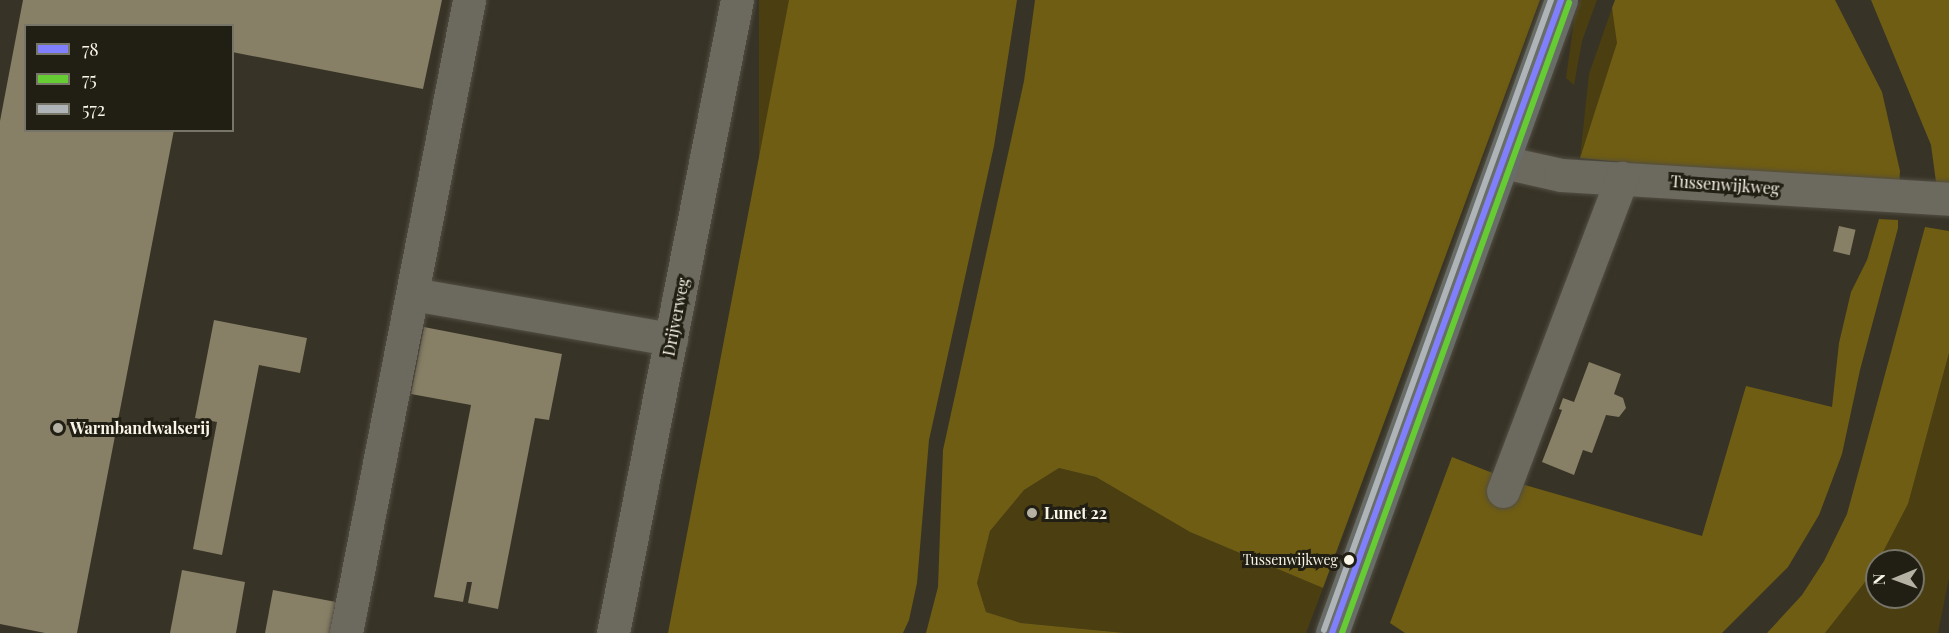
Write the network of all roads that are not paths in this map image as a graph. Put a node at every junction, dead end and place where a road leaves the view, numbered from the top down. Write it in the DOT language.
graph roads {
  1 [pos="469,0"];
  2 [pos="737,0"];
  3 [pos="1561,0"];
  4 [pos="1503,162"];
  5 [pos="1622,178"];
  6 [pos="1949,199"];
  7 [pos="413,294"];
  8 [pos="671,339"];
  9 [pos="1503,491"];
  10 [pos="346,633"];
  11 [pos="613,633"];
  12 [pos="1332,633"];
  1 -- 7 [label="street"];
  2 -- 8 [label="street, Drijverweg"];
  3 -- 4 [label="main road"];
  4 -- 5 [label="street, Tussenwijkweg"];
  4 -- 12 [label="main road"];
  5 -- 6 [label="street, Tussenwijkweg"];
  5 -- 9 [label="street"];
  7 -- 8 [label="street"];
  7 -- 10 [label="street"];
  8 -- 11 [label="street, Drijverweg"];
}
